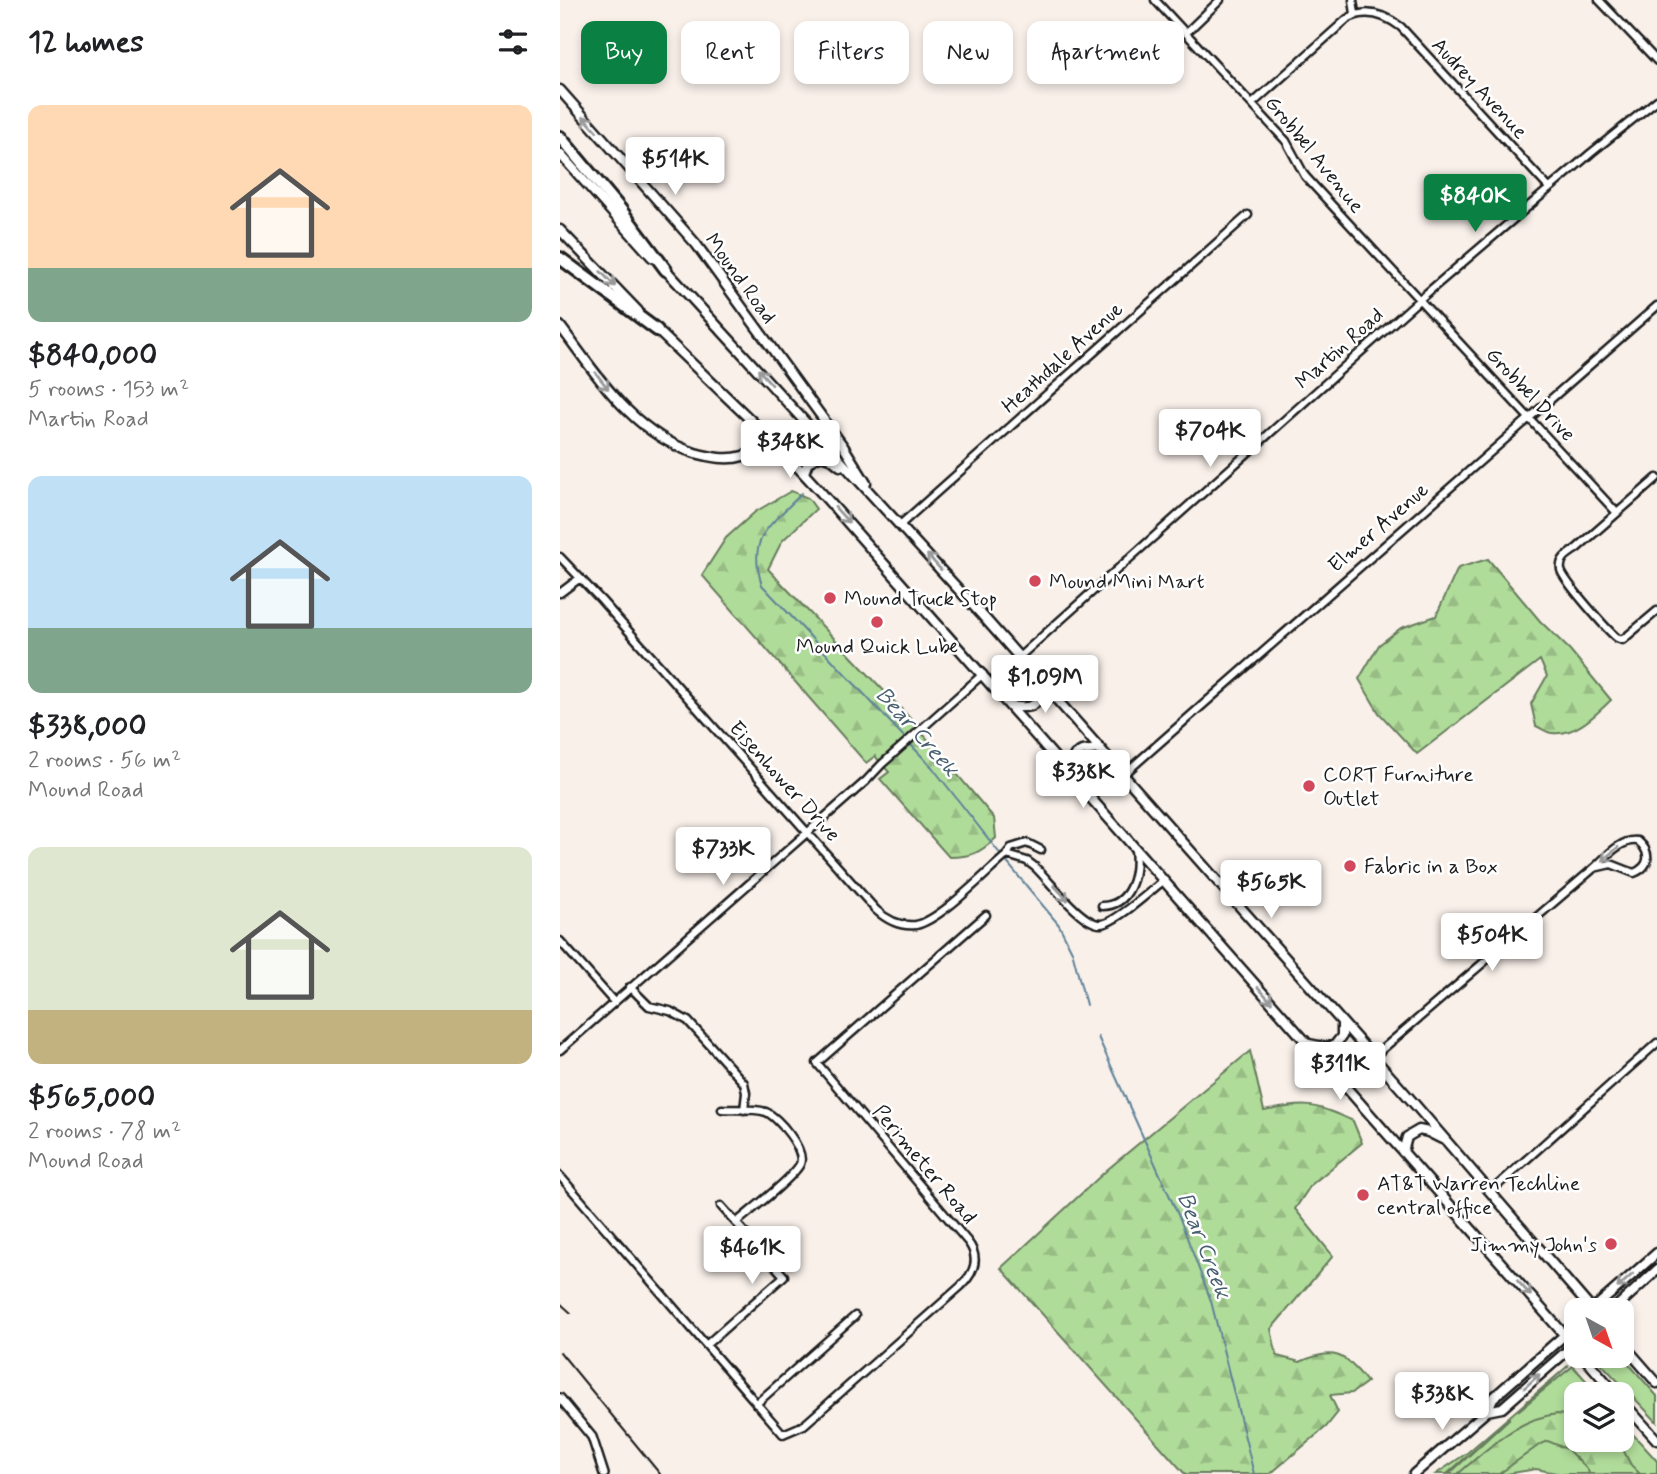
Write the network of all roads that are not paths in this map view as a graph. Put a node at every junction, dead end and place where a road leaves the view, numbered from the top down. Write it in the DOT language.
graph roads {
  1 [pos="1155,0"];
  2 [pos="1220,0"];
  3 [pos="1353,0"];
  4 [pos="1600,0"];
  5 [pos="1355,14"];
  6 [pos="1186,33"];
  7 [pos="1657,61"];
  8 [pos="560,90"];
  9 [pos="1657,100"];
  10 [pos="1252,104"];
  11 [pos="560,137"];
  12 [pos="560,154"];
  13 [pos="1549,188"];
  14 [pos="1248,215"];
  15 [pos="560,230"];
  16 [pos="560,258"];
  17 [pos="666,270"];
  18 [pos="1420,299"];
  19 [pos="1657,306"];
  20 [pos="560,326"];
  21 [pos="657,330"];
  22 [pos="1530,418"];
  23 [pos="770,439"];
  24 [pos="804,473"];
  25 [pos="1657,478"];
  26 [pos="861,483"];
  27 [pos="877,500"];
  28 [pos="1617,513"];
  29 [pos="900,525"];
  30 [pos="560,557"];
  31 [pos="580,578"];
  32 [pos="560,593"];
  33 [pos="1657,611"];
  34 [pos="1018,658"];
  35 [pos="983,674"];
  36 [pos="1038,680"];
  37 [pos="1010,706"];
  38 [pos="1099,749"];
  39 [pos="1123,775"];
  40 [pos="1072,777"];
  41 [pos="806,832"];
  42 [pos="1135,848"];
  43 [pos="1041,850"];
  44 [pos="1007,855"];
  45 [pos="1594,868"];
  46 [pos="1164,880"];
  47 [pos="1102,906"];
  48 [pos="986,915"];
  49 [pos="560,942"];
  50 [pos="630,987"];
  51 [pos="614,1002"];
  52 [pos="1342,1024"];
  53 [pos="1657,1043"];
  54 [pos="1309,1044"];
  55 [pos="560,1050"];
  56 [pos="1372,1058"];
  57 [pos="722,1109"];
  58 [pos="744,1110"];
  59 [pos="1448,1143"];
  60 [pos="1403,1152"];
  61 [pos="560,1177"];
  62 [pos="1490,1192"];
  63 [pos="721,1206"];
  64 [pos="736,1223"];
  65 [pos="1657,1253"];
  66 [pos="1657,1270"];
  67 [pos="1582,1298"];
  68 [pos="1606,1298"];
  69 [pos="1626,1298"];
  70 [pos="855,1316"];
  71 [pos="1564,1334"];
  72 [pos="1564,1336"];
  73 [pos="706,1345"];
  74 [pos="1564,1355"];
  75 [pos="1634,1357"];
  76 [pos="1593,1368"];
  77 [pos="1606,1382"];
  78 [pos="1657,1383"];
  79 [pos="560,1398"];
  80 [pos="756,1404"];
  81 [pos="1488,1411"];
  82 [pos="1634,1414"];
  83 [pos="1657,1440"];
  84 [pos="604,1474"];
  85 [pos="1414,1474"];
  1 -- 6 [label="street, Grobbel Avenue"];
  2 -- 6 [label="street"];
  3 -- 5 [label="street"];
  4 -- 7 [label="street"];
  5 -- 10 [label="street"];
  5 -- 13 [label="street, Audrey Avenue"];
  6 -- 10 [label="street, Grobbel Avenue"];
  27 -- 8 [label="main road, Mound Road, one-way"];
  9 -- 13 [label="street, Martin Road"];
  10 -- 18 [label="street, Grobbel Avenue"];
  11 -- 17 [label="highway"];
  12 -- 17 [label="main road, Mound Road"];
  13 -- 18 [label="street, Martin Road"];
  14 -- 29 [label="street, Heathdale Avenue"];
  15 -- 21 [label="main road, one-way"];
  16 -- 21 [label="highway"];
  26 -- 17 [label="main road, Mound Road, one-way"];
  18 -- 22 [label="street, Grobbel Drive"];
  18 -- 34 [label="street, Martin Road"];
  19 -- 22 [label="street, Elmer Avenue"];
  20 -- 23 [label="main road, one-way"];
  21 -- 23 [label="main road"];
  22 -- 28 [label="street, Grobbel Drive"];
  22 -- 39 [label="street, Elmer Avenue"];
  23 -- 24 [label="main road"];
  24 -- 26 [label="main road"];
  24 -- 35 [label="main road, one-way"];
  25 -- 28 [label="street"];
  26 -- 27 [label="main road, Mound Road"];
  27 -- 29 [label="main road, Mound Road"];
  28 -- 33 [label="street"];
  34 -- 29 [label="main road, Mound Road, one-way"];
  30 -- 31 [label="street, Eisenhower Drive"];
  31 -- 32 [label="street"];
  31 -- 41 [label="street, Eisenhower Drive"];
  34 -- 36 [label="main road, Mound Road"];
  35 -- 37 [label="main road"];
  35 -- 41 [label="street"];
  36 -- 37 [label="main road"];
  36 -- 38 [label="main road, Mound Road"];
  37 -- 40 [label="main road"];
  38 -- 39 [label="main road, Mound Road"];
  38 -- 40 [label="main road"];
  39 -- 52 [label="main road, Mound Road"];
  40 -- 42 [label="main road"];
  41 -- 44 [label="street, Eisenhower Drive"];
  41 -- 50 [label="street"];
  42 -- 46 [label="main road"];
  42 -- 47 [label="street"];
  43 -- 44 [label="street, Eisenhower Drive"];
  44 -- 46 [label="street, one-way"];
  45 -- 45 [label="street, one-way"];
  45 -- 56 [label="street"];
  46 -- 54 [label="main road, one-way"];
  48 -- 80 [label="street, Perimeter Road"];
  49 -- 51 [label="street"];
  50 -- 51 [label="street"];
  50 -- 58 [label="street"];
  51 -- 55 [label="street"];
  52 -- 54 [label="main road"];
  52 -- 56 [label="main road, Mound Road"];
  53 -- 62 [label="street"];
  54 -- 60 [label="main road"];
  56 -- 59 [label="main road, Mound Road"];
  57 -- 58 [label="street"];
  58 -- 64 [label="street"];
  59 -- 60 [label="main road"];
  59 -- 62 [label="main road, Mound Road"];
  60 -- 71 [label="main road, one-way"];
  61 -- 73 [label="street"];
  62 -- 67 [label="main road, Mound Road"];
  63 -- 64 [label="street"];
  64 -- 73 [label="street"];
  65 -- 68 [label="main road, one-way"];
  66 -- 69 [label="main road"];
  70 -- 80 [label="street"];
  72 -- 81 [label="main road"];
  73 -- 80 [label="street"];
  81 -- 74 [label="main road, one-way"];
  75 -- 78 [label="main road"];
  76 -- 77 [label="main road"];
  79 -- 84 [label="street"];
  81 -- 85 [label="main road"];
  82 -- 83 [label="main road"];
}
